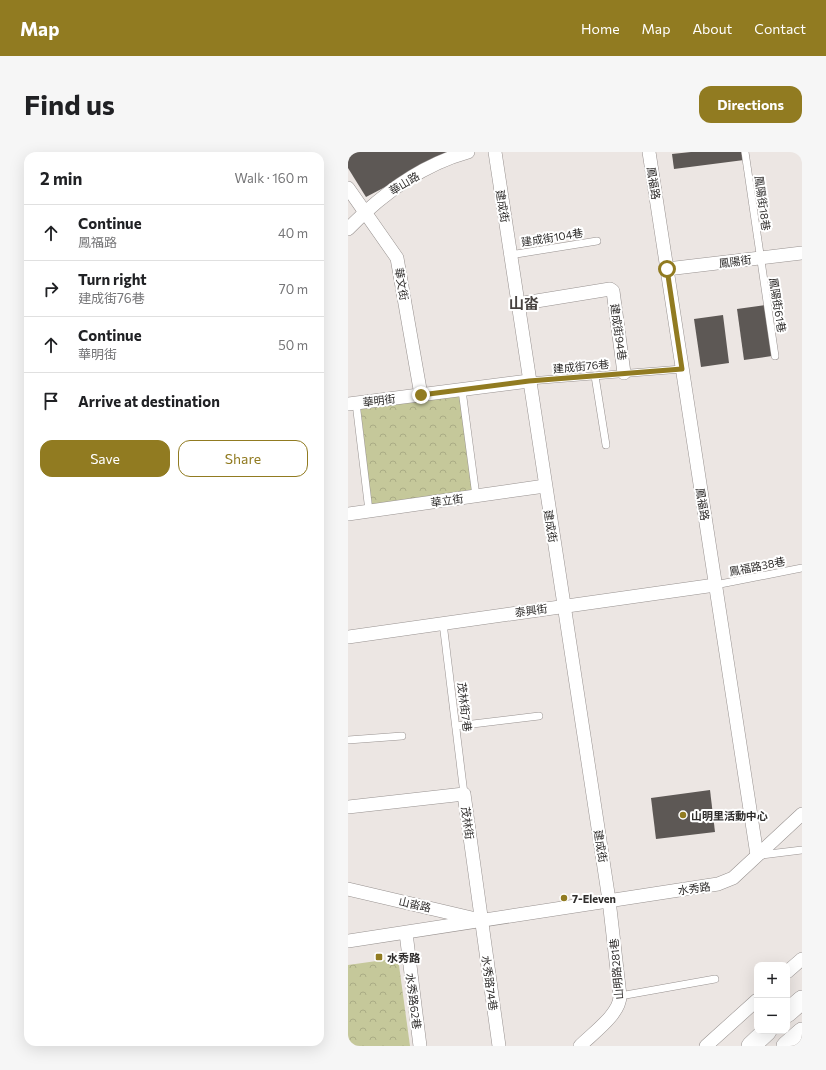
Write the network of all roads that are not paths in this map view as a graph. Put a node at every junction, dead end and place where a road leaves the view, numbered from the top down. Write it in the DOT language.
graph roads {
  1 [pos="468,152"];
  2 [pos="495,152"];
  3 [pos="649,152"];
  4 [pos="745,152"];
  5 [pos="348,188"];
  6 [pos="364,212"];
  7 [pos="348,229"];
  8 [pos="597,241"];
  9 [pos="802,253"];
  10 [pos="510,255"];
  11 [pos="760,258"];
  12 [pos="667,269"];
  13 [pos="518,304"];
  14 [pos="775,356"];
  15 [pos="682,369"];
  16 [pos="624,374"];
  17 [pos="595,376"];
  18 [pos="529,381"];
  19 [pos="462,390"];
  20 [pos="421,395"];
  21 [pos="352,404"];
  22 [pos="606,444"];
  23 [pos="545,486"];
  24 [pos="476,496"];
  25 [pos="369,511"];
  26 [pos="348,514"];
  27 [pos="802,568"];
  28 [pos="715,585"];
  29 [pos="563,605"];
  30 [pos="443,623"];
  31 [pos="348,637"];
  32 [pos="539,716"];
  33 [pos="456,726"];
  34 [pos="402,736"];
  35 [pos="348,740"];
  36 [pos="464,794"];
  37 [pos="348,807"];
  38 [pos="802,814"];
  39 [pos="802,850"];
  40 [pos="756,855"];
  41 [pos="348,889"];
  42 [pos="609,900"];
  43 [pos="481,920"];
  44 [pos="406,933"];
  45 [pos="348,941"];
  46 [pos="802,959"];
  47 [pos="790,969"];
  48 [pos="714,979"];
  49 [pos="620,996"];
  50 [pos="802,1000"];
  51 [pos="754,1003"];
  52 [pos="790,1010"];
  53 [pos="802,1032"];
  54 [pos="764,1034"];
  55 [pos="420,1046"];
  56 [pos="499,1046"];
  57 [pos="580,1046"];
  58 [pos="706,1046"];
  59 [pos="751,1046"];
  60 [pos="786,1046"];
  1 -- 6 [label="street, 華山路"];
  2 -- 10 [label="street, 建成街"];
  3 -- 12 [label="street, 鳳福路"];
  4 -- 11 [label="lane, 鳳陽街18巷"];
  5 -- 6 [label="street, 華文街"];
  6 -- 7 [label="street, 華山路"];
  6 -- 20 [label="street, 華文街"];
  8 -- 10 [label="lane, 建成街104巷"];
  9 -- 11 [label="street, 鳳陽街"];
  10 -- 13 [label="street, 建成街"];
  11 -- 12 [label="street, 鳳陽街"];
  11 -- 14 [label="lane, 鳳陽街61巷"];
  12 -- 15 [label="street, 鳳福路"];
  13 -- 16 [label="street, 建成街94巷"];
  13 -- 18 [label="street, 建成街"];
  15 -- 16 [label="lane, 建成街76巷"];
  15 -- 28 [label="street, 鳳福路"];
  16 -- 17 [label="lane, 建成街76巷"];
  17 -- 18 [label="lane, 建成街76巷"];
  17 -- 22 [label="lane"];
  18 -- 19 [label="street, 華明街"];
  18 -- 23 [label="street, 建成街"];
  19 -- 20 [label="street, 華明街"];
  19 -- 24 [label="lane"];
  20 -- 21 [label="street, 華明街"];
  21 -- 25 [label="lane"];
  23 -- 24 [label="street, 華立街"];
  23 -- 29 [label="street, 建成街"];
  24 -- 25 [label="street, 華立街"];
  25 -- 26 [label="street, 華立街"];
  27 -- 28 [label="lane, 鳳福路38巷"];
  28 -- 29 [label="street, 泰興街"];
  28 -- 40 [label="street, 鳳福路"];
  29 -- 30 [label="street, 泰興街"];
  29 -- 42 [label="street, 建成街"];
  30 -- 31 [label="street, 泰興街"];
  30 -- 33 [label="lane, 茂林街7巷"];
  32 -- 33 [label="lane"];
  33 -- 36 [label="lane, 茂林街7巷"];
  34 -- 35 [label="lane"];
  36 -- 37 [label="street, 茂林街"];
  36 -- 43 [label="street, 茂林街"];
  38 -- 40 [label="street, 水秀路"];
  39 -- 40 [label="lane"];
  40 -- 42 [label="street, 水秀路"];
  41 -- 43 [label="street, 山畓路"];
  42 -- 43 [label="street, 水秀路"];
  42 -- 49 [label="street, 山明路281巷"];
  43 -- 44 [label="street, 水秀路"];
  43 -- 56 [label="street, 水秀路74巷"];
  44 -- 45 [label="street, 水秀路"];
  44 -- 55 [label="street, 水秀路62巷"];
  46 -- 47 [label="street"];
  48 -- 49 [label="lane"];
  49 -- 57 [label="street, 山明路281巷"];
  50 -- 52 [label="street"];
  51 -- 58 [label="street"];
  53 -- 60 [label="street"];
  54 -- 59 [label="street"];
}
